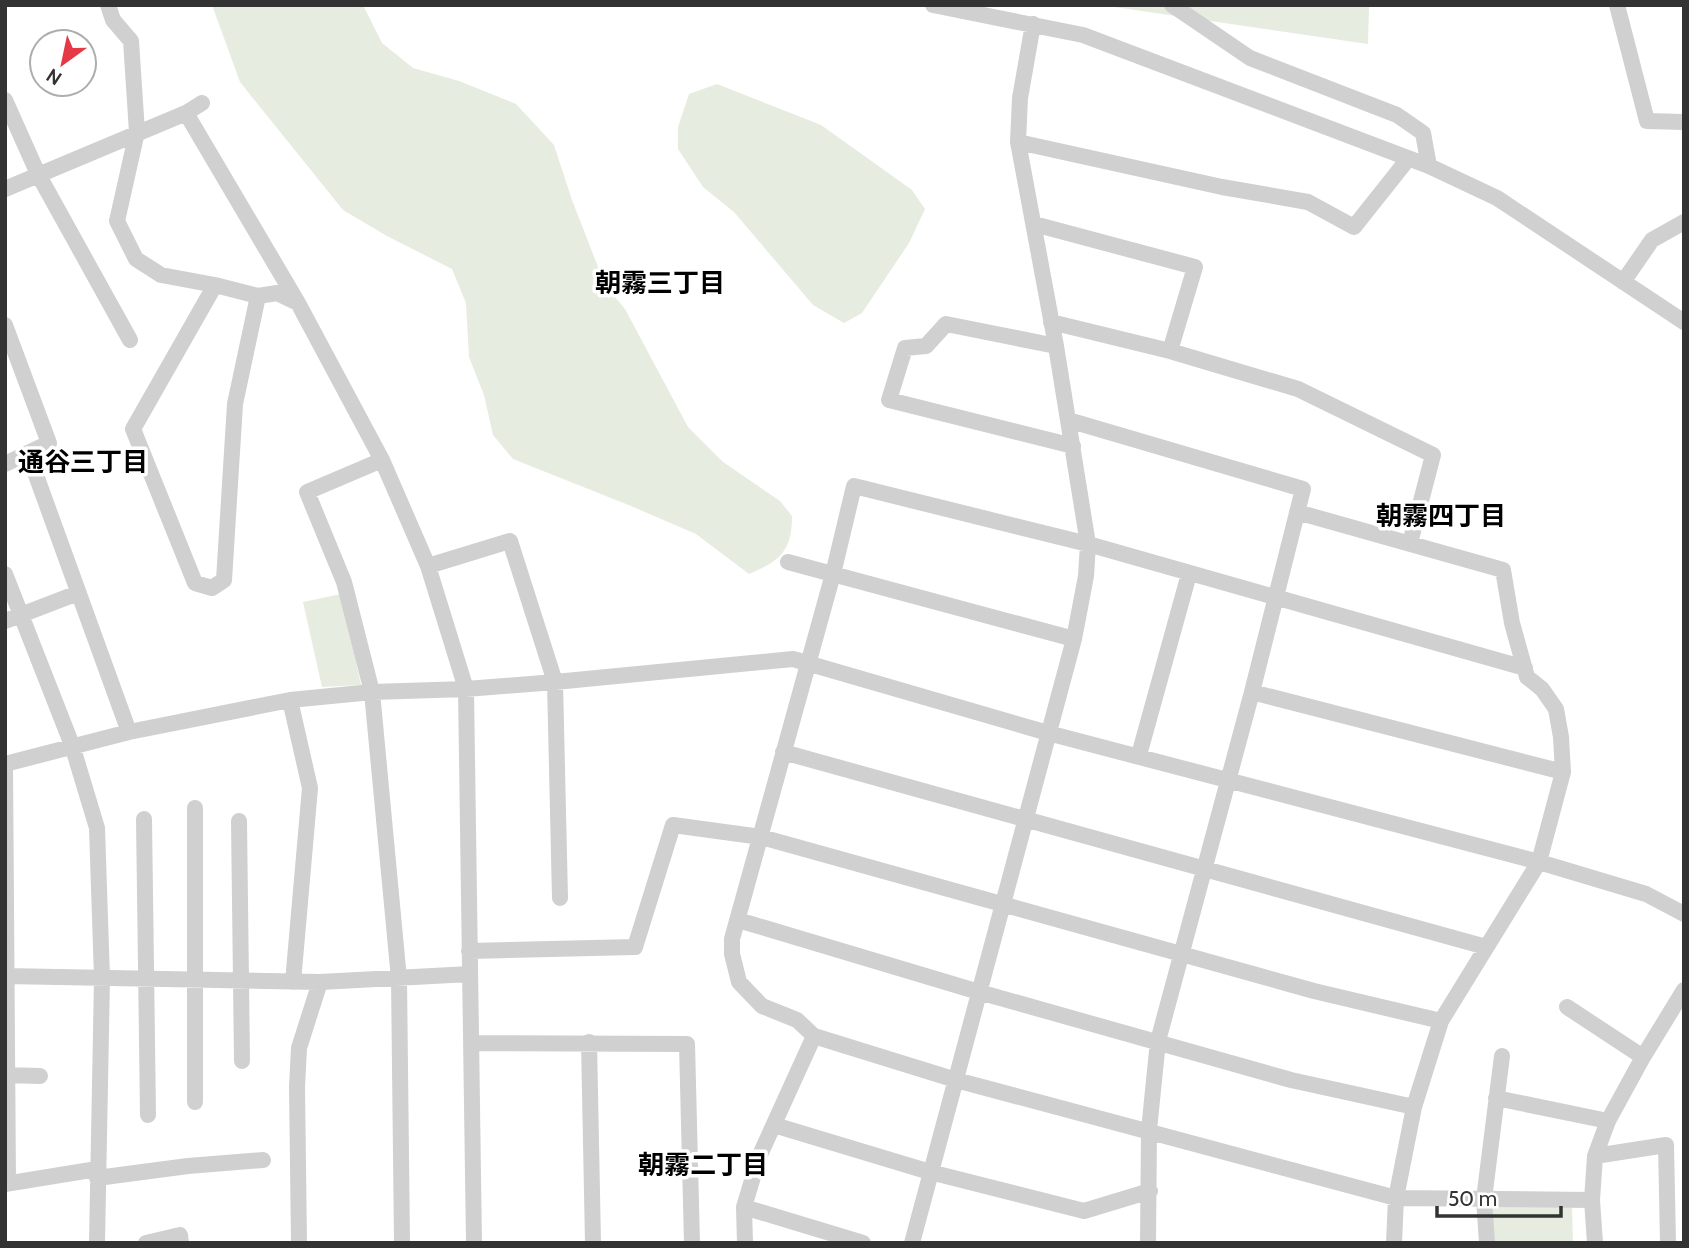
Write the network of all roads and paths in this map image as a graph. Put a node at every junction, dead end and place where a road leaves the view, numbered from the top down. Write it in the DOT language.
graph roads {
  1 [pos="108,5"];
  2 [pos="933,5"];
  3 [pos="1172,5"];
  4 [pos="1617,5"];
  5 [pos="1033,24"];
  6 [pos="5,100"];
  7 [pos="202,103"];
  8 [pos="186,113"];
  9 [pos="1684,122"];
  10 [pos="137,132"];
  11 [pos="1018,142"];
  12 [pos="1408,159"];
  13 [pos="1429,166"];
  14 [pos="38,174"];
  15 [pos="5,189"];
  16 [pos="1683,223"];
  17 [pos="1034,224"];
  18 [pos="1623,282"];
  19 [pos="215,285"];
  20 [pos="258,296"];
  21 [pos="298,303"];
  22 [pos="1684,321"];
  23 [pos="1051,322"];
  24 [pos="5,325"];
  25 [pos="130,340"];
  26 [pos="1056,346"];
  27 [pos="1170,351"];
  28 [pos="1068,420"];
  29 [pos="1073,446"];
  30 [pos="28,453"];
  31 [pos="382,460"];
  32 [pos="5,464"];
  33 [pos="1297,512"];
  34 [pos="1410,543"];
  35 [pos="1088,544"];
  36 [pos="788,562"];
  37 [pos="428,566"];
  38 [pos="5,574"];
  39 [pos="833,574"];
  40 [pos="1189,574"];
  41 [pos="78,593"];
  42 [pos="1274,599"];
  43 [pos="13,618"];
  44 [pos="1074,639"];
  45 [pos="807,663"];
  46 [pos="1525,668"];
  47 [pos="555,682"];
  48 [pos="466,688"];
  49 [pos="372,692"];
  50 [pos="1252,692"];
  51 [pos="290,701"];
  52 [pos="129,732"];
  53 [pos="1048,733"];
  54 [pos="72,745"];
  55 [pos="783,752"];
  56 [pos="1139,755"];
  57 [pos="5,764"];
  58 [pos="1563,772"];
  59 [pos="1229,780"];
  60 [pos="195,808"];
  61 [pos="144,819"];
  62 [pos="1025,820"];
  63 [pos="239,821"];
  64 [pos="761,837"];
  65 [pos="1539,862"];
  66 [pos="1204,868"];
  67 [pos="560,898"];
  68 [pos="1002,906"];
  69 [pos="1684,914"];
  70 [pos="738,920"];
  71 [pos="1486,947"];
  72 [pos="469,951"];
  73 [pos="1181,954"];
  74 [pos="470,974"];
  75 [pos="6,976"];
  76 [pos="102,978"];
  77 [pos="148,978"];
  78 [pos="195,979"];
  79 [pos="399,979"];
  80 [pos="241,981"];
  81 [pos="293,982"];
  82 [pos="320,982"];
  83 [pos="1684,990"];
  84 [pos="979,992"];
  85 [pos="1567,1007"];
  86 [pos="1441,1021"];
  87 [pos="814,1036"];
  88 [pos="1158,1041"];
  89 [pos="589,1042"];
  90 [pos="472,1043"];
  91 [pos="1502,1056"];
  92 [pos="1643,1057"];
  93 [pos="242,1061"];
  94 [pos="6,1075"];
  95 [pos="40,1076"];
  96 [pos="956,1080"];
  97 [pos="1496,1098"];
  98 [pos="195,1102"];
  99 [pos="1414,1107"];
  100 [pos="148,1115"];
  101 [pos="1608,1121"];
  102 [pos="774,1125"];
  103 [pos="1149,1130"];
  104 [pos="1595,1156"];
  105 [pos="263,1160"];
  106 [pos="930,1171"];
  107 [pos="97,1173"];
  108 [pos="7,1184"];
  109 [pos="1150,1191"];
  110 [pos="1396,1198"];
  111 [pos="1484,1199"];
  112 [pos="1592,1200"];
  113 [pos="744,1207"];
  114 [pos="97,1243"];
  115 [pos="146,1243"];
  116 [pos="181,1243"];
  117 [pos="299,1243"];
  118 [pos="402,1243"];
  119 [pos="474,1243"];
  120 [pos="593,1243"];
  121 [pos="692,1243"];
  122 [pos="745,1243"];
  123 [pos="863,1243"];
  124 [pos="912,1243"];
  125 [pos="1148,1243"];
  126 [pos="1394,1243"];
  127 [pos="1488,1243"];
  128 [pos="1595,1243"];
  129 [pos="1668,1243"];
  1 -- 10 [label="street"];
  2 -- 5 [label="street"];
  3 -- 13 [label="street"];
  4 -- 9 [label="street"];
  5 -- 11 [label="street"];
  5 -- 12 [label="street"];
  6 -- 14 [label="street"];
  7 -- 8 [label="street"];
  8 -- 10 [label="street"];
  8 -- 21 [label="street"];
  10 -- 14 [label="street"];
  10 -- 19 [label="street"];
  11 -- 12 [label="street"];
  11 -- 17 [label="street"];
  12 -- 13 [label="street"];
  13 -- 18 [label="street"];
  14 -- 15 [label="street"];
  14 -- 25 [label="street"];
  16 -- 18 [label="street"];
  17 -- 23 [label="street"];
  17 -- 27 [label="street"];
  18 -- 22 [label="street"];
  19 -- 20 [label="street"];
  19 -- 20 [label="street"];
  20 -- 21 [label="street"];
  21 -- 31 [label="street"];
  23 -- 26 [label="street"];
  23 -- 27 [label="street"];
  24 -- 30 [label="street"];
  26 -- 28 [label="street"];
  26 -- 29 [label="street"];
  27 -- 34 [label="street"];
  28 -- 29 [label="street"];
  28 -- 33 [label="street"];
  29 -- 35 [label="street"];
  30 -- 32 [label="street"];
  30 -- 41 [label="street"];
  31 -- 37 [label="street"];
  31 -- 49 [label="street"];
  33 -- 34 [label="street"];
  33 -- 42 [label="street"];
  34 -- 46 [label="street"];
  35 -- 39 [label="street"];
  35 -- 40 [label="street"];
  35 -- 44 [label="street"];
  36 -- 39 [label="street"];
  37 -- 47 [label="street"];
  37 -- 48 [label="street"];
  38 -- 43 [label="street"];
  39 -- 44 [label="street"];
  39 -- 45 [label="street"];
  40 -- 42 [label="street"];
  40 -- 56 [label="street"];
  41 -- 43 [label="street"];
  41 -- 52 [label="street"];
  42 -- 46 [label="street"];
  42 -- 50 [label="street"];
  43 -- 54 [label="street"];
  44 -- 53 [label="street"];
  45 -- 47 [label="street"];
  45 -- 53 [label="street"];
  45 -- 55 [label="street"];
  46 -- 58 [label="street"];
  47 -- 48 [label="street"];
  47 -- 67 [label="street"];
  48 -- 49 [label="street"];
  48 -- 72 [label="street"];
  49 -- 51 [label="street"];
  49 -- 79 [label="street"];
  50 -- 58 [label="street"];
  50 -- 59 [label="street"];
  51 -- 52 [label="street"];
  51 -- 81 [label="street"];
  52 -- 54 [label="street"];
  53 -- 56 [label="street"];
  53 -- 62 [label="street"];
  54 -- 57 [label="street"];
  54 -- 76 [label="street"];
  55 -- 62 [label="street"];
  55 -- 64 [label="street"];
  56 -- 59 [label="street"];
  57 -- 75 [label="street"];
  58 -- 65 [label="street"];
  59 -- 65 [label="street"];
  59 -- 66 [label="street"];
  60 -- 78 [label="street"];
  61 -- 77 [label="street"];
  62 -- 66 [label="street"];
  62 -- 68 [label="street"];
  63 -- 80 [label="street"];
  64 -- 68 [label="street"];
  64 -- 70 [label="street"];
  64 -- 72 [label="street"];
  65 -- 69 [label="street"];
  65 -- 71 [label="street"];
  66 -- 71 [label="street"];
  66 -- 73 [label="street"];
  68 -- 73 [label="street"];
  68 -- 84 [label="street"];
  70 -- 84 [label="street"];
  70 -- 87 [label="street"];
  71 -- 86 [label="street"];
  72 -- 74 [label="street"];
  73 -- 86 [label="street"];
  73 -- 88 [label="street"];
  74 -- 79 [label="street"];
  74 -- 90 [label="street"];
  75 -- 76 [label="street"];
  75 -- 94 [label="street"];
  76 -- 77 [label="street"];
  76 -- 107 [label="street"];
  77 -- 78 [label="street"];
  77 -- 100 [label="street"];
  78 -- 80 [label="street"];
  78 -- 98 [label="street"];
  79 -- 82 [label="street"];
  79 -- 118 [label="street"];
  80 -- 81 [label="street"];
  80 -- 93 [label="street"];
  81 -- 82 [label="street"];
  82 -- 117 [label="street"];
  83 -- 92 [label="street"];
  84 -- 88 [label="street"];
  84 -- 96 [label="street"];
  85 -- 92 [label="street"];
  86 -- 99 [label="street"];
  87 -- 96 [label="street"];
  87 -- 102 [label="street"];
  88 -- 99 [label="street"];
  88 -- 103 [label="street"];
  89 -- 90 [label="street"];
  89 -- 120 [label="street"];
  89 -- 121 [label="street"];
  90 -- 119 [label="street"];
  91 -- 97 [label="street"];
  92 -- 101 [label="street"];
  94 -- 95 [label="street"];
  94 -- 108 [label="street"];
  96 -- 103 [label="street"];
  96 -- 106 [label="street"];
  97 -- 101 [label="street"];
  97 -- 111 [label="street"];
  99 -- 110 [label="street"];
  101 -- 104 [label="street"];
  102 -- 106 [label="street"];
  102 -- 113 [label="street"];
  103 -- 109 [label="street"];
  103 -- 110 [label="street"];
  104 -- 112 [label="street"];
  104 -- 129 [label="street"];
  105 -- 107 [label="street"];
  106 -- 109 [label="street"];
  106 -- 124 [label="street"];
  107 -- 108 [label="street"];
  107 -- 114 [label="street"];
  109 -- 125 [label="street"];
  110 -- 111 [label="street"];
  110 -- 126 [label="street"];
  111 -- 112 [label="street"];
  111 -- 127 [label="street"];
  112 -- 128 [label="street"];
  113 -- 122 [label="street"];
  113 -- 123 [label="street"];
  115 -- 116 [label="street"];
}
